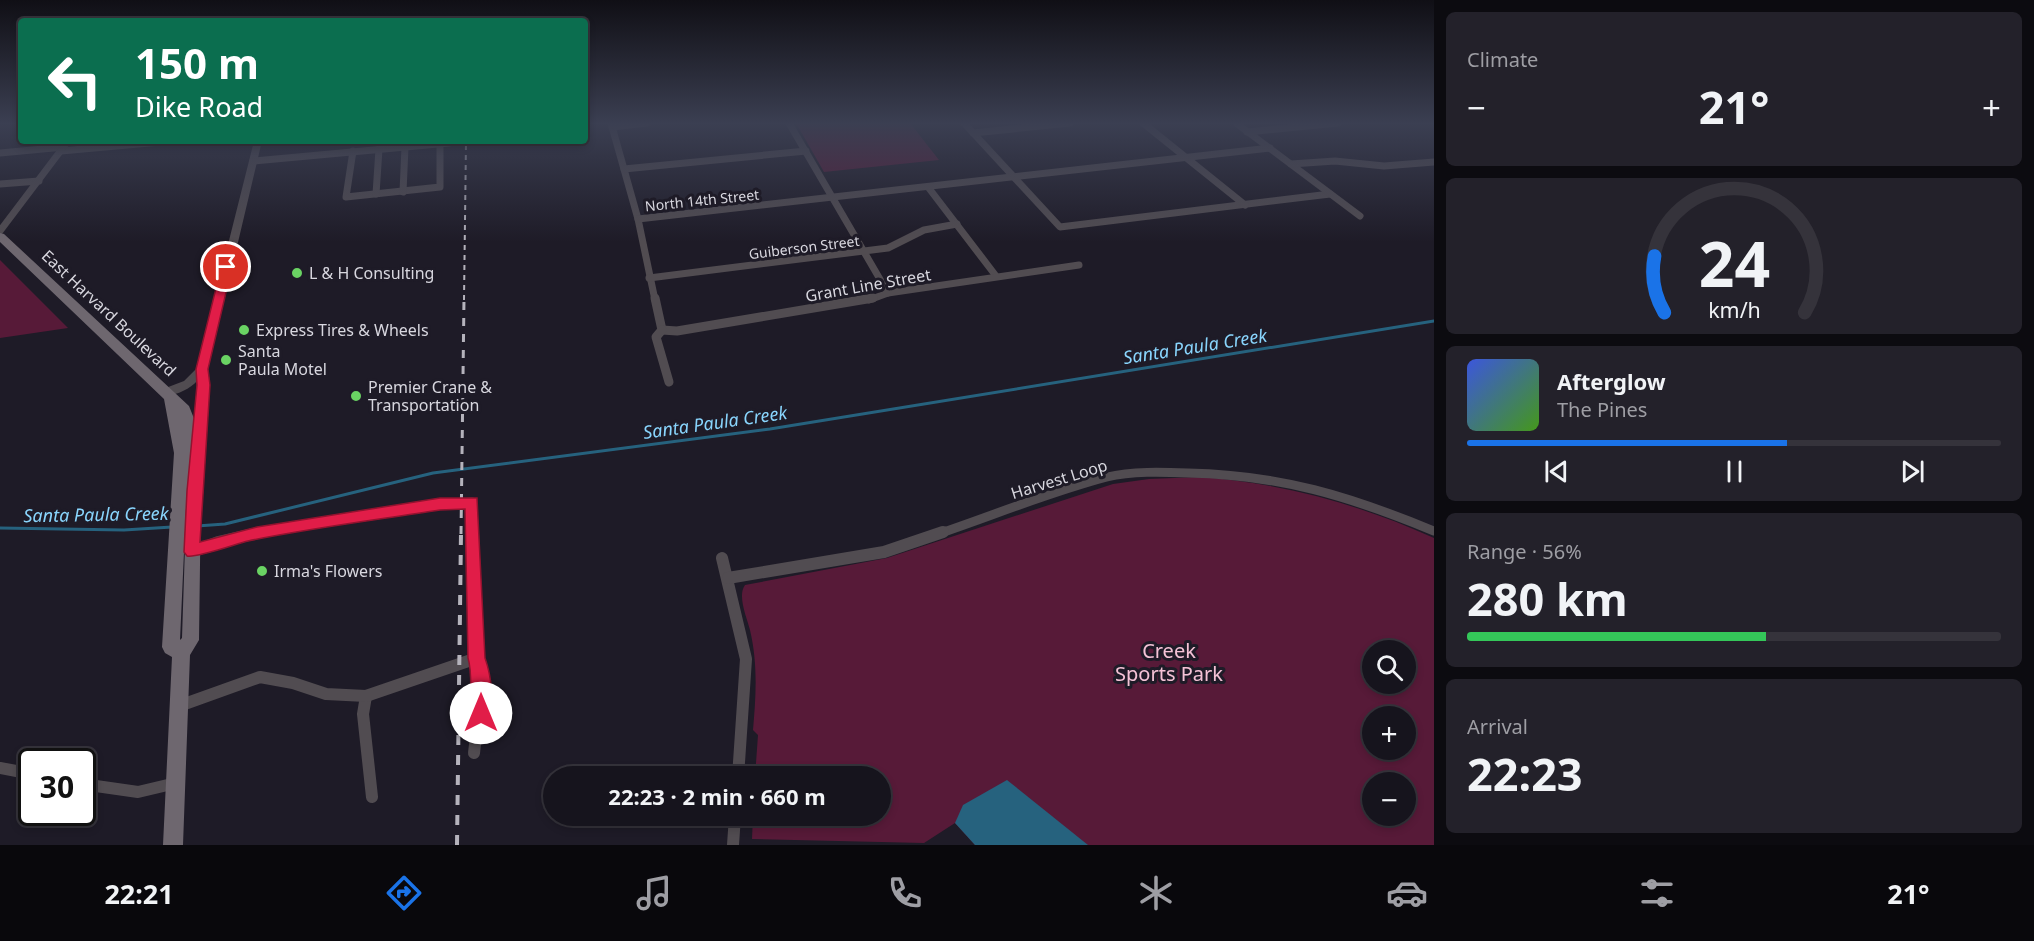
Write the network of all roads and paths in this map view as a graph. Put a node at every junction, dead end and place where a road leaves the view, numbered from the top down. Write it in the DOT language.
graph roads {
  1 [pos="52,162"];
  2 [pos="253,162"];
  3 [pos="351,162"];
  4 [pos="378,162"];
  5 [pos="404,162"];
  6 [pos="440,162"];
  7 [pos="622,162"];
  8 [pos="690,162"];
  9 [pos="813,162"];
  10 [pos="1000,162"];
  11 [pos="1139,162"];
  12 [pos="1192,162"];
  13 [pos="1314,162"];
  14 [pos="1349,162"];
  15 [pos="1429,162"];
  16 [pos="1291,164"];
  17 [pos="624,169"];
  18 [pos="1014,177"];
  19 [pos="39,181"];
  20 [pos="0,184"];
  21 [pos="928,186"];
  22 [pos="403,192"];
  23 [pos="376,194"];
  24 [pos="1330,194"];
  25 [pos="833,197"];
  26 [pos="1245,205"];
  27 [pos="1360,216"];
  28 [pos="638,219"];
  29 [pos="957,224"];
  30 [pos="0,231"];
  31 [pos="0,236"];
  32 [pos="863,252"];
  33 [pos="1079,265"];
  34 [pos="996,276"];
  35 [pos="649,278"];
  36 [pos="888,293"];
  37 [pos="662,330"];
  38 [pos="202,369"];
  39 [pos="669,382"];
  40 [pos="169,395"];
  41 [pos="187,493"];
  42 [pos="1434,531"];
  43 [pos="187,547"];
  44 [pos="722,558"];
  45 [pos="728,578"];
  46 [pos="477,658"];
  47 [pos="366,696"];
  48 [pos="179,706"];
  49 [pos="474,753"];
  50 [pos="739,766"];
  51 [pos="0,768"];
  52 [pos="18,771"];
  53 [pos="176,783"];
  54 [pos="96,786"];
  55 [pos="372,797"];
  56 [pos="734,826"];
  57 [pos="173,845"];
  58 [pos="733,845"];
  1 -- 19 [label="street"];
  2 -- 38 [label="street"];
  3 -- 23 [label="street"];
  4 -- 23 [label="street"];
  5 -- 22 [label="street"];
  6 -- 22 [label="street"];
  7 -- 17 [label="street"];
  8 -- 17 [label="street"];
  9 -- 25 [label="street"];
  10 -- 18 [label="street"];
  11 -- 18 [label="street, North 14th Street"];
  12 -- 26 [label="street"];
  13 -- 16 [label="street"];
  14 -- 15 [label="street"];
  16 -- 24 [label="street"];
  17 -- 28 [label="street"];
  18 -- 21 [label="street, North 14th Street"];
  18 -- 26 [label="street"];
  19 -- 20 [label="street"];
  19 -- 30 [label="street"];
  21 -- 25 [label="street, North 14th Street"];
  21 -- 29 [label="street"];
  22 -- 23 [label="street"];
  24 -- 26 [label="street"];
  24 -- 27 [label="street"];
  25 -- 28 [label="street, North 14th Street"];
  25 -- 32 [label="street"];
  28 -- 35 [label="street"];
  29 -- 32 [label="street, Guiberson Street"];
  29 -- 34 [label="street"];
  31 -- 40 [label="main road, East Harvard Boulevard"];
  32 -- 35 [label="street, Guiberson Street"];
  32 -- 36 [label="street"];
  33 -- 34 [label="street, Grant Line Street"];
  34 -- 36 [label="street, Grant Line Street"];
  35 -- 37 [label="street"];
  36 -- 37 [label="street, Grant Line Street"];
  37 -- 39 [label="street"];
  38 -- 40 [label="street"];
  38 -- 41 [label="street"];
  40 -- 41 [label="main road"];
  41 -- 43 [label="main road"];
  42 -- 45 [label="street, Harvest Loop"];
  43 -- 46 [label="street"];
  43 -- 48 [label="main road"];
  44 -- 45 [label="street"];
  45 -- 50 [label="street"];
  46 -- 47 [label="street"];
  46 -- 49 [label="street"];
  47 -- 48 [label="street"];
  47 -- 55 [label="street"];
  48 -- 53 [label="main road"];
  51 -- 52 [label="street"];
  53 -- 54 [label="street"];
  53 -- 57 [label="main road"];
  56 -- 58 [label="street"];
}
